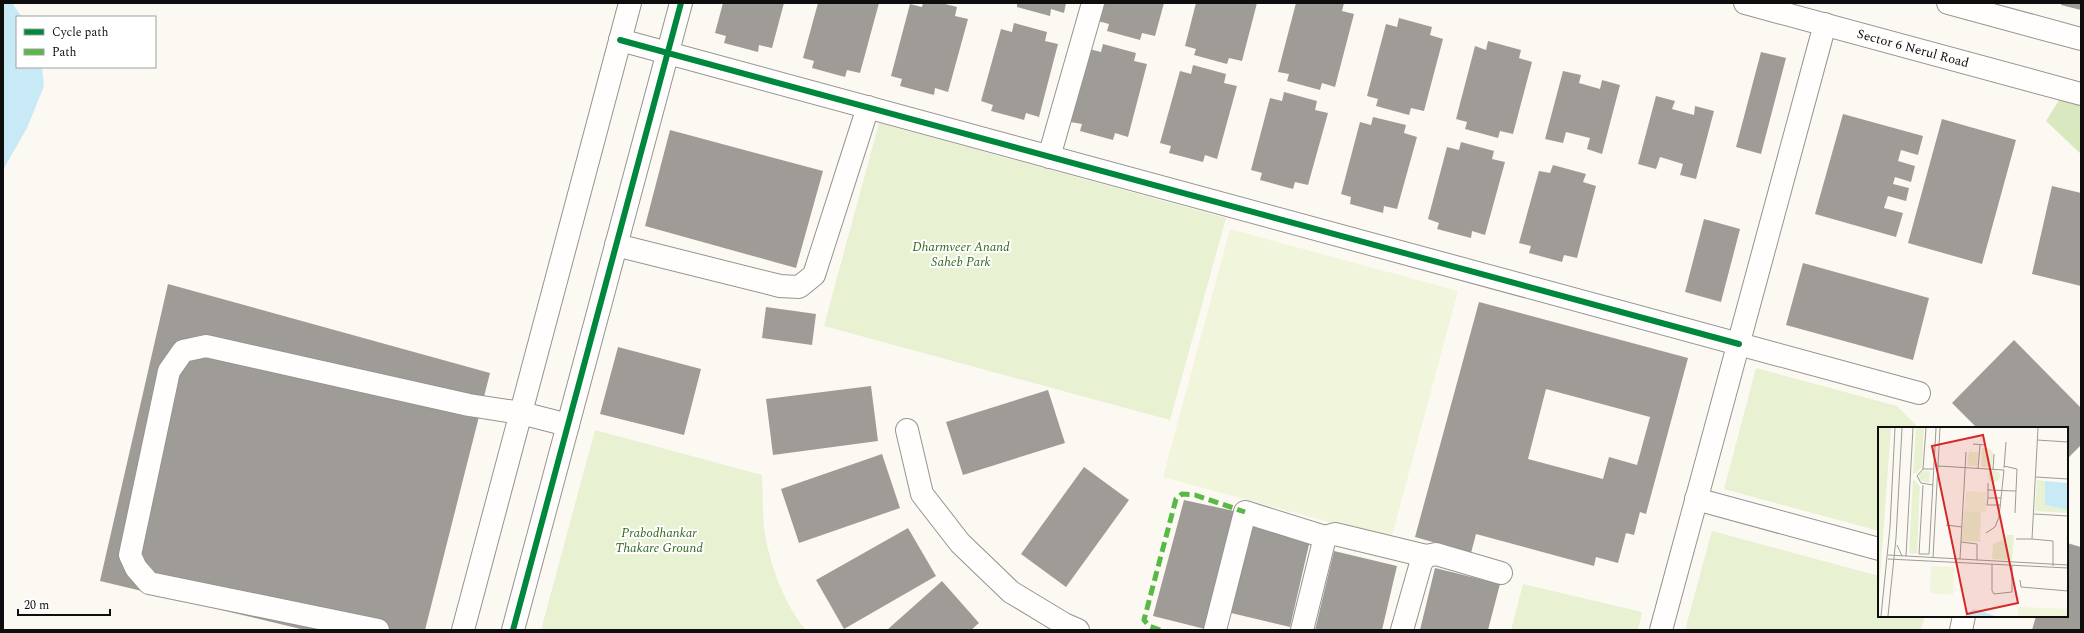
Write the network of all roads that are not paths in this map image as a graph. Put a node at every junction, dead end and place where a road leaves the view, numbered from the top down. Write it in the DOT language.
graph roads {
  1 [pos="630,3"];
  2 [pos="681,3"];
  3 [pos="1093,3"];
  4 [pos="1745,3"];
  5 [pos="1951,3"];
  6 [pos="1825,24"];
  7 [pos="2081,39"];
  8 [pos="620,40"];
  9 [pos="668,53"];
  10 [pos="2081,94"];
  11 [pos="868,107"];
  12 [pos="1049,157"];
  13 [pos="616,245"];
  14 [pos="1739,344"];
  15 [pos="1919,393"];
  16 [pos="521,413"];
  17 [pos="568,425"];
  18 [pos="907,430"];
  19 [pos="1696,499"];
  20 [pos="1325,536"];
  21 [pos="1878,549"];
  22 [pos="1426,556"];
  23 [pos="1501,572"];
  24 [pos="1964,617"];
  25 [pos="378,630"];
  26 [pos="464,630"];
  27 [pos="513,630"];
  28 [pos="1078,630"];
  29 [pos="1215,630"];
  30 [pos="1302,630"];
  31 [pos="1402,630"];
  32 [pos="1661,630"];
  33 [pos="1961,630"];
  1 -- 8 [label="street"];
  2 -- 9 [label="street"];
  3 -- 12 [label="street"];
  4 -- 6 [label="street, Sector 6 Nerul Road"];
  5 -- 7 [label="street"];
  6 -- 10 [label="street, Sector 6 Nerul Road"];
  6 -- 14 [label="street"];
  8 -- 9 [label="street"];
  8 -- 16 [label="street"];
  9 -- 11 [label="street"];
  9 -- 13 [label="street"];
  11 -- 12 [label="street"];
  11 -- 13 [label="street"];
  12 -- 14 [label="street"];
  13 -- 17 [label="street"];
  14 -- 15 [label="street"];
  14 -- 19 [label="street"];
  16 -- 17 [label="street"];
  16 -- 25 [label="street"];
  16 -- 26 [label="street"];
  17 -- 27 [label="street"];
  18 -- 28 [label="street"];
  19 -- 21 [label="street"];
  19 -- 32 [label="street"];
  20 -- 22 [label="street"];
  20 -- 29 [label="street"];
  20 -- 30 [label="street"];
  22 -- 23 [label="street"];
  22 -- 31 [label="street"];
  24 -- 33 [label="street"];
}
